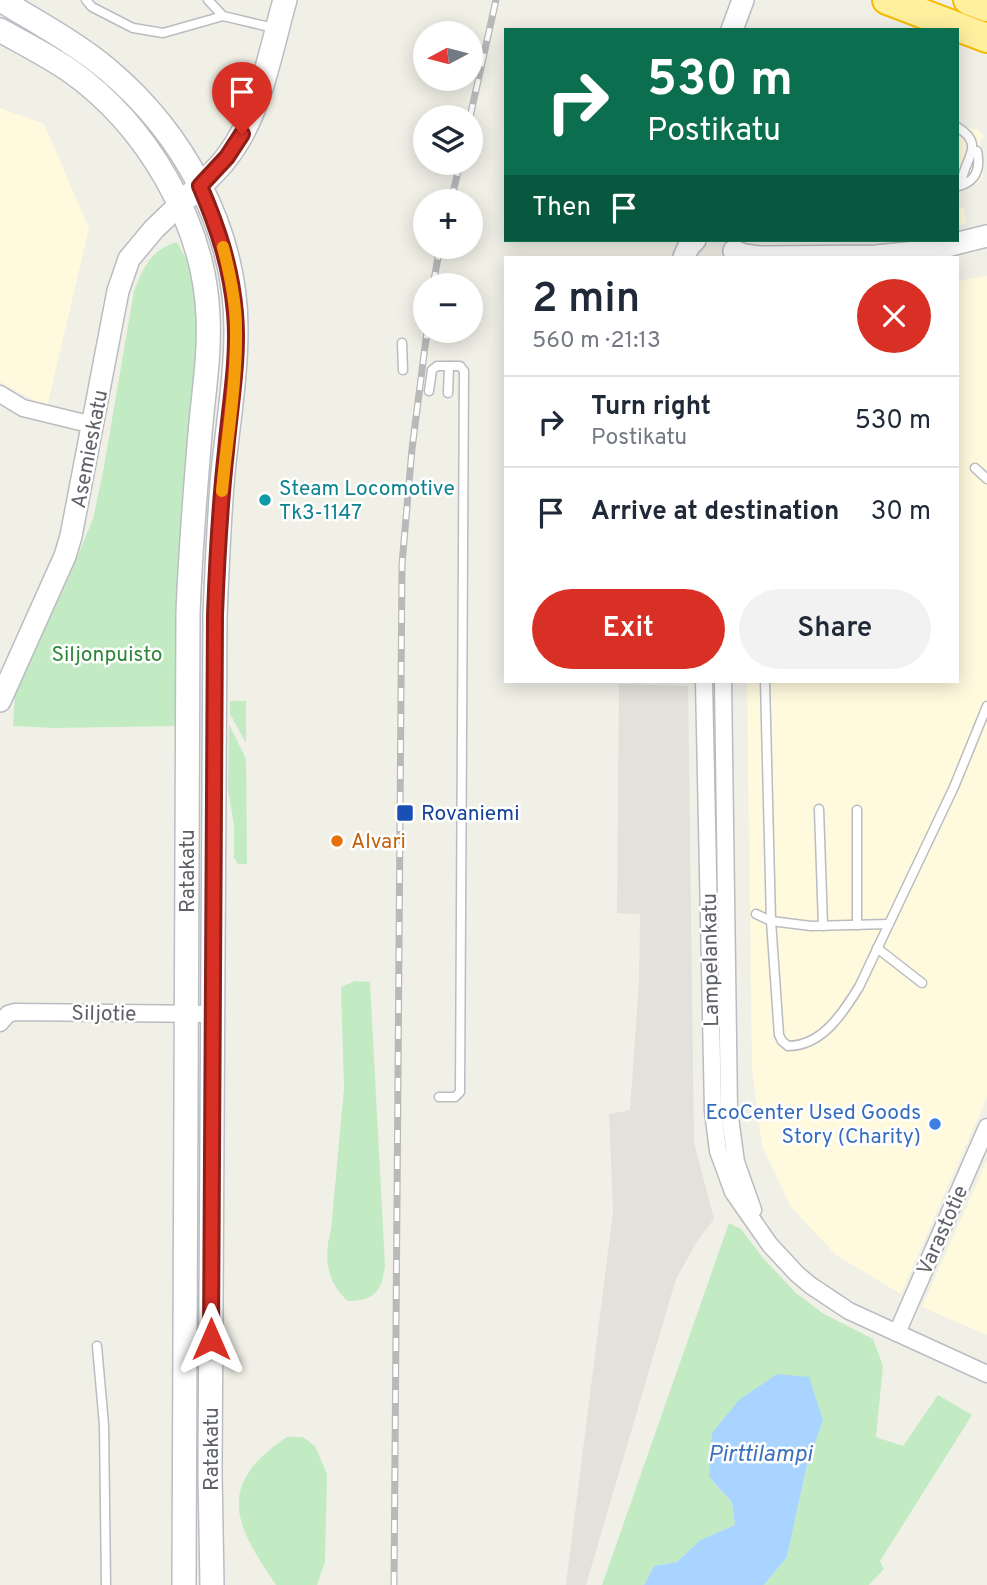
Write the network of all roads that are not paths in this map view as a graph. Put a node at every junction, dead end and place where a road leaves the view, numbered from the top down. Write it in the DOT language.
graph roads {
  1 [pos="1,0"];
  2 [pos="86,0"];
  3 [pos="208,0"];
  4 [pos="285,0"];
  5 [pos="743,0"];
  6 [pos="887,0"];
  7 [pos="968,0"];
  8 [pos="987,7"];
  9 [pos="223,16"];
  10 [pos="733,28"];
  11 [pos="277,29"];
  12 [pos="0,30"];
  13 [pos="976,34"];
  14 [pos="987,50"];
  15 [pos="959,128"];
  16 [pos="200,186"];
  17 [pos="959,186"];
  18 [pos="179,205"];
  19 [pos="987,236"];
  20 [pos="729,246"];
  21 [pos="987,251"];
  22 [pos="871,252"];
  23 [pos="752,256"];
  24 [pos="781,256"];
  25 [pos="959,257"];
  26 [pos="402,343"];
  27 [pos="449,366"];
  28 [pos="403,370"];
  29 [pos="429,391"];
  30 [pos="448,393"];
  31 [pos="0,394"];
  32 [pos="93,425"];
  33 [pos="975,468"];
  34 [pos="987,479"];
  35 [pos="704,683"];
  36 [pos="723,683"];
  37 [pos="765,683"];
  38 [pos="0,701"];
  39 [pos="987,706"];
  40 [pos="819,809"];
  41 [pos="857,810"];
  42 [pos="187,891"];
  43 [pos="214,891"];
  44 [pos="756,914"];
  45 [pos="771,921"];
  46 [pos="889,924"];
  47 [pos="856,925"];
  48 [pos="823,926"];
  49 [pos="877,948"];
  50 [pos="922,983"];
  51 [pos="186,1014"];
  52 [pos="213,1014"];
  53 [pos="0,1023"];
  54 [pos="439,1097"];
  55 [pos="987,1127"];
  56 [pos="760,1229"];
  57 [pos="897,1333"];
  58 [pos="97,1346"];
  59 [pos="987,1374"];
  60 [pos="106,1585"];
  61 [pos="184,1585"];
  62 [pos="212,1585"];
  1 -- 16 [label="main road, Ratakatu"];
  2 -- 9 [label="lane"];
  3 -- 9 [label="lane"];
  4 -- 11 [label="main road"];
  5 -- 10 [label="street"];
  6 -- 13 [label="highway"];
  7 -- 8 [label="highway"];
  9 -- 11 [label="lane"];
  11 -- 16 [label="main road"];
  12 -- 18 [label="main road, Ratakatu"];
  13 -- 14 [label="highway"];
  15 -- 17 [label="lane"];
  16 -- 18 [label="main road"];
  16 -- 43 [label="main road, Ratakatu"];
  18 -- 32 [label="street, Asemieskatu"];
  18 -- 42 [label="main road, Ratakatu"];
  19 -- 22 [label="street"];
  20 -- 23 [label="street"];
  21 -- 25 [label="street"];
  22 -- 24 [label="street"];
  26 -- 28 [label="lane"];
  27 -- 29 [label="lane"];
  27 -- 30 [label="lane"];
  27 -- 54 [label="lane"];
  31 -- 32 [label="street"];
  32 -- 38 [label="street, Asemieskatu"];
  33 -- 34 [label="lane"];
  35 -- 56 [label="street, Lampelankatu"];
  36 -- 56 [label="street, Lampelankatu"];
  37 -- 45 [label="lane"];
  39 -- 46 [label="lane"];
  40 -- 48 [label="lane"];
  41 -- 47 [label="lane"];
  42 -- 43 [label="lane"];
  42 -- 51 [label="main road, Ratakatu"];
  43 -- 52 [label="main road, Ratakatu"];
  44 -- 45 [label="lane"];
  45 -- 48 [label="lane"];
  45 -- 49 [label="lane"];
  46 -- 47 [label="lane"];
  46 -- 49 [label="lane"];
  47 -- 48 [label="lane"];
  49 -- 50 [label="lane"];
  51 -- 52 [label="street, Siljotie"];
  51 -- 53 [label="street, Siljotie"];
  51 -- 61 [label="main road, Ratakatu"];
  52 -- 62 [label="main road, Ratakatu"];
  55 -- 57 [label="street, Varastotie"];
  56 -- 57 [label="street, Lampelankatu"];
  57 -- 59 [label="street, Lampelankatu"];
  58 -- 60 [label="lane"];
}
